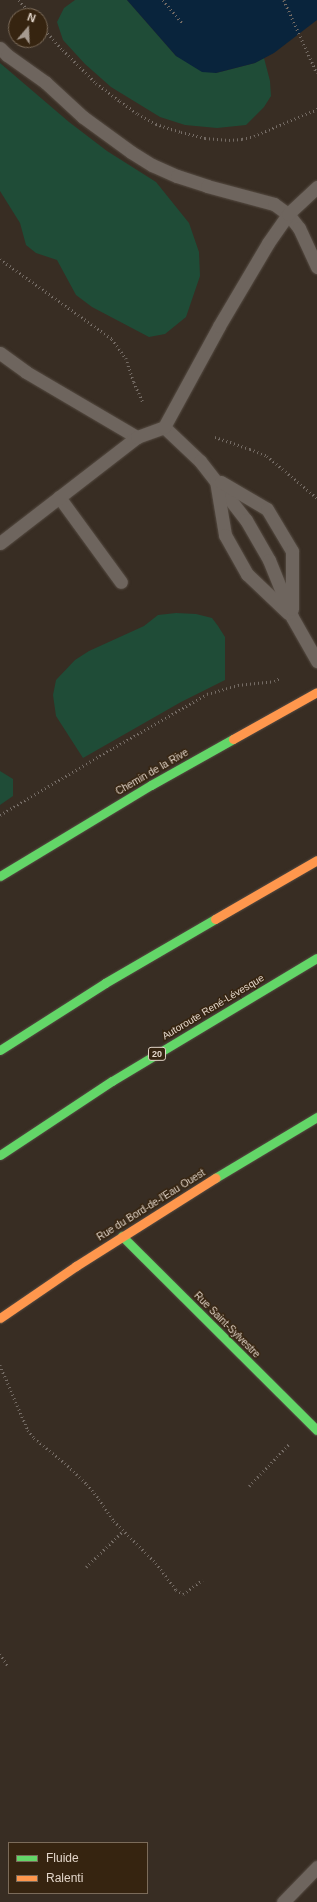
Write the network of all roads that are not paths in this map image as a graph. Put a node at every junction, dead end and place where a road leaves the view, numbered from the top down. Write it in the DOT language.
graph roads {
  1 [pos="0,48"];
  2 [pos="317,187"];
  3 [pos="288,214"];
  4 [pos="317,267"];
  5 [pos="0,353"];
  6 [pos="164,427"];
  7 [pos="137,437"];
  8 [pos="216,479"];
  9 [pos="59,498"];
  10 [pos="0,543"];
  11 [pos="121,582"];
  12 [pos="292,617"];
  13 [pos="317,661"];
  14 [pos="317,692"];
  15 [pos="317,860"];
  16 [pos="0,876"];
  17 [pos="317,958"];
  18 [pos="0,1050"];
  19 [pos="317,1117"];
  20 [pos="0,1155"];
  21 [pos="122,1236"];
  22 [pos="0,1318"];
  23 [pos="317,1430"];
  24 [pos="317,1868"];
  25 [pos="283,1902"];
  1 -- 3 [label="lane"];
  2 -- 3 [label="lane"];
  3 -- 4 [label="lane"];
  3 -- 6 [label="lane"];
  5 -- 7 [label="lane"];
  6 -- 7 [label="lane"];
  6 -- 8 [label="lane"];
  7 -- 9 [label="lane"];
  8 -- 12 [label="lane"];
  8 -- 12 [label="lane"];
  8 -- 12 [label="lane"];
  9 -- 10 [label="lane"];
  9 -- 11 [label="lane"];
  12 -- 13 [label="lane"];
  14 -- 16 [label="main road, Chemin de la Rive"];
  15 -- 18 [label="main road"];
  17 -- 20 [label="main road, Autoroute René-Lévesque / 20"];
  19 -- 21 [label="main road, Rue du Bord-de-l'Eau Ouest"];
  21 -- 22 [label="main road, Rue du Bord-de-l'Eau Ouest"];
  21 -- 23 [label="main road, Rue Saint-Sylvestre"];
  24 -- 25 [label="lane"];
}
